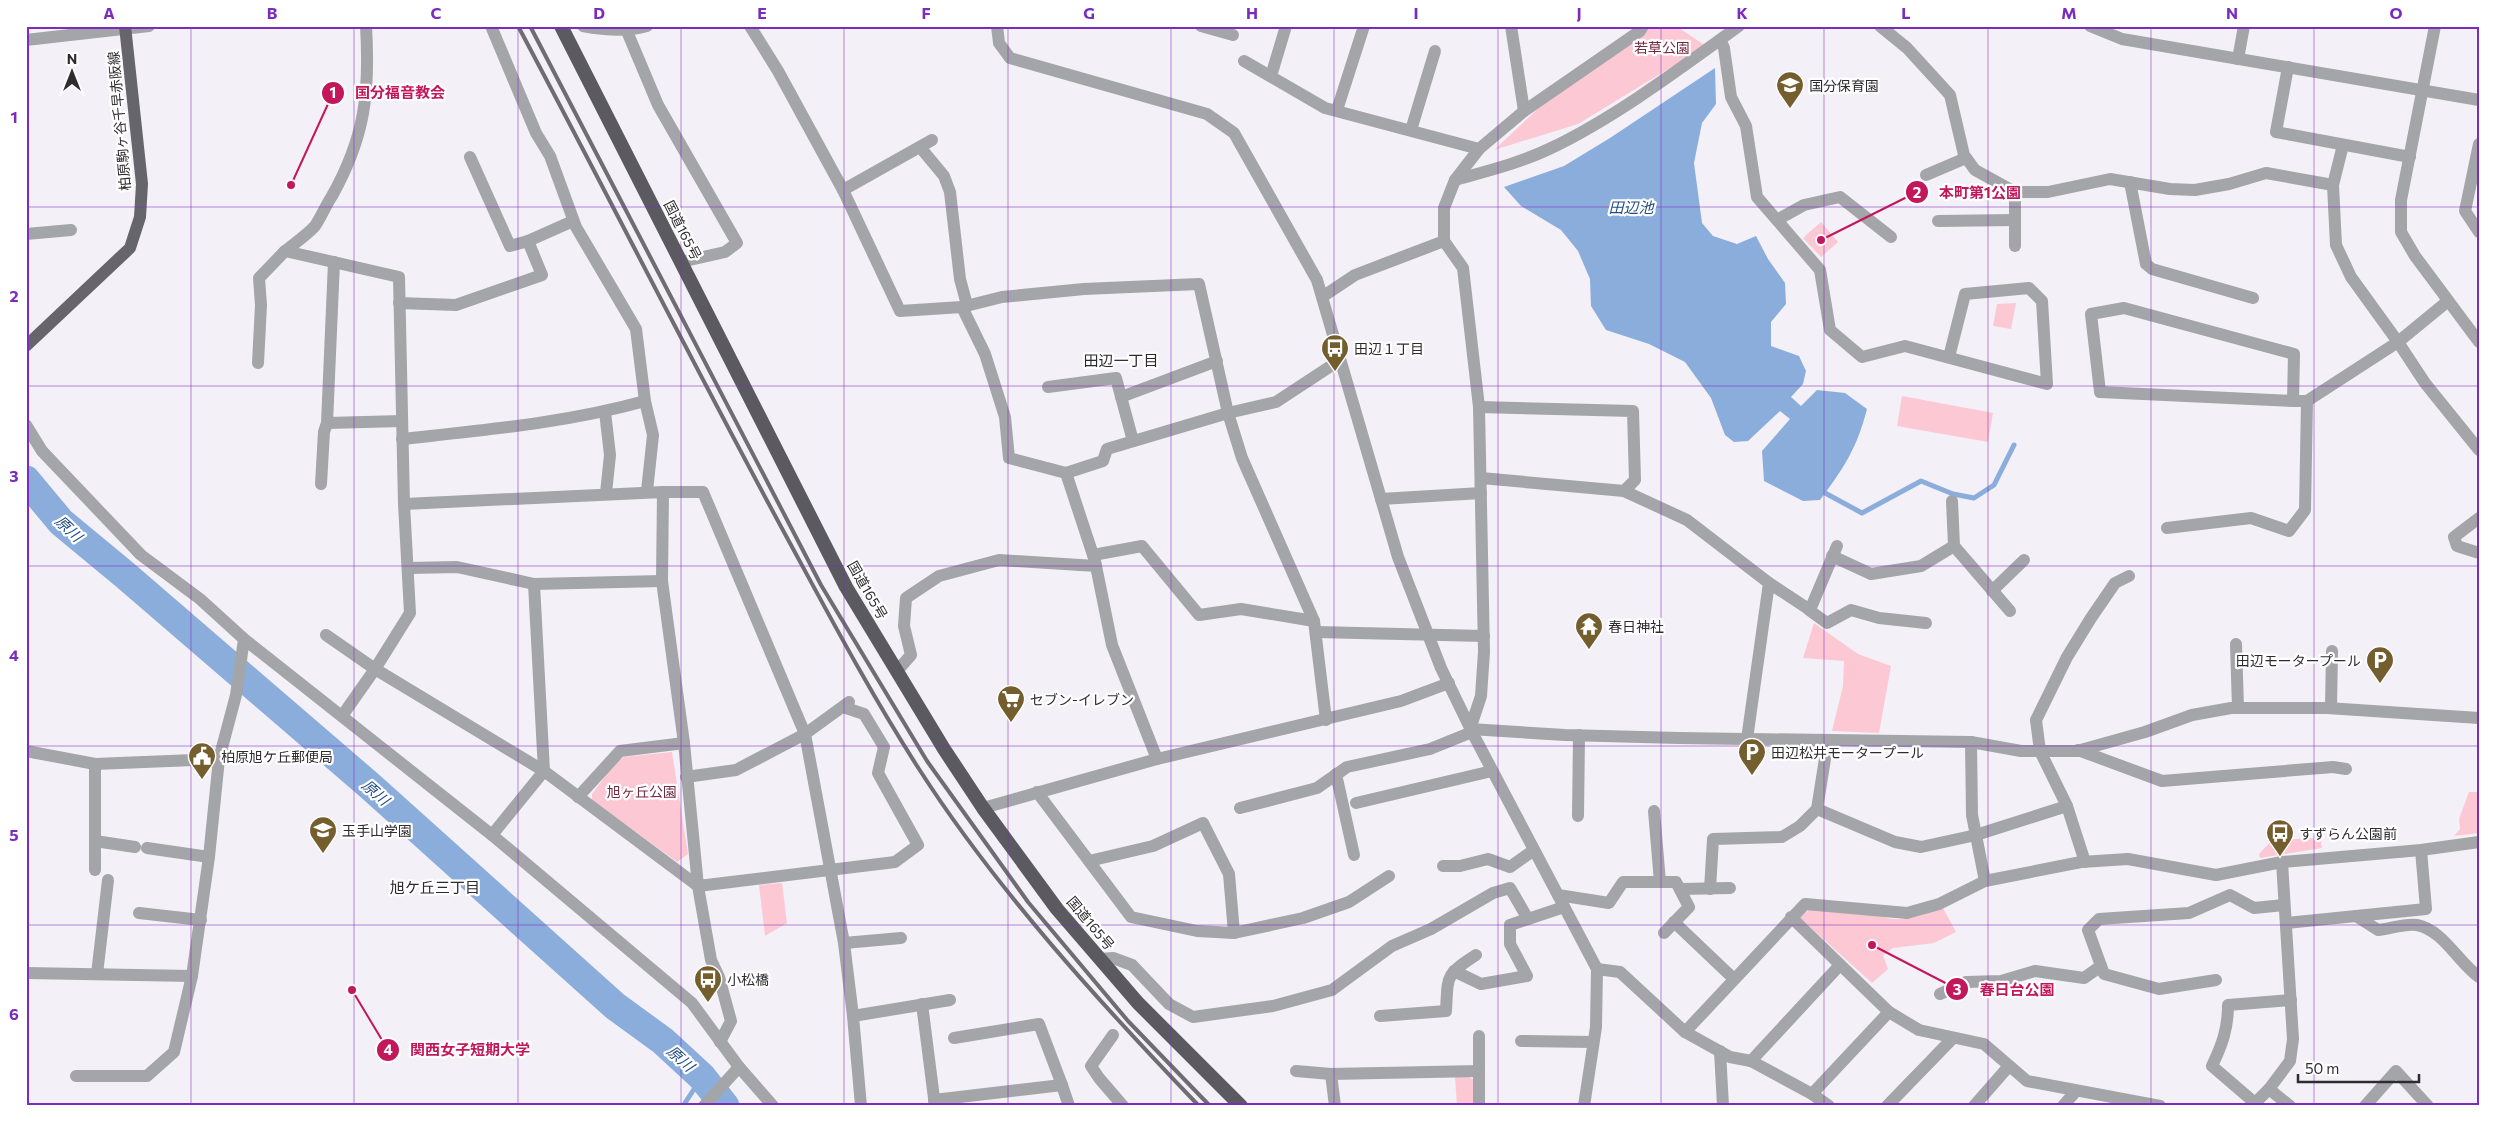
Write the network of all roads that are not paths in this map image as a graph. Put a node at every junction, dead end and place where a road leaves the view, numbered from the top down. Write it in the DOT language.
graph roads {
  1 [pos="148,26"];
  2 [pos="366,26"];
  3 [pos="491,26"];
  4 [pos="561,26"];
  5 [pos="583,26"];
  6 [pos="647,26"];
  7 [pos="750,26"];
  8 [pos="998,26"];
  9 [pos="1201,26"];
  10 [pos="1286,26"];
  11 [pos="1364,26"];
  12 [pos="1511,26"];
  13 [pos="1643,26"];
  14 [pos="1739,26"];
  15 [pos="1880,26"];
  16 [pos="2090,26"];
  17 [pos="2244,26"];
  18 [pos="2436,26"];
  19 [pos="126,28"];
  20 [pos="626,29"];
  21 [pos="1233,35"];
  22 [pos="26,40"];
  23 [pos="1720,40"];
  24 [pos="1435,52"];
  25 [pos="2238,59"];
  26 [pos="1244,61"];
  27 [pos="2288,67"];
  28 [pos="1271,76"];
  29 [pos="2424,90"];
  30 [pos="2479,100"];
  31 [pos="1337,110"];
  32 [pos="1524,111"];
  33 [pos="1411,130"];
  34 [pos="932,140"];
  35 [pos="2479,144"];
  36 [pos="2343,145"];
  37 [pos="920,147"];
  38 [pos="1479,149"];
  39 [pos="470,157"];
  40 [pos="2410,157"];
  41 [pos="1966,158"];
  42 [pos="1926,175"];
  43 [pos="1455,180"];
  44 [pos="2130,182"];
  45 [pos="2333,185"];
  46 [pos="843,190"];
  47 [pos="2015,192"];
  48 [pos="1777,220"];
  49 [pos="2015,220"];
  50 [pos="573,221"];
  51 [pos="1938,221"];
  52 [pos="71,230"];
  53 [pos="2479,232"];
  54 [pos="26,234"];
  55 [pos="1891,237"];
  56 [pos="528,241"];
  57 [pos="1444,241"];
  58 [pos="2015,246"];
  59 [pos="286,251"];
  60 [pos="334,262"];
  61 [pos="681,262"];
  62 [pos="1322,297"];
  63 [pos="2253,298"];
  64 [pos="2448,301"];
  65 [pos="399,302"];
  66 [pos="964,306"];
  67 [pos="2474,326"];
  68 [pos="2398,342"];
  69 [pos="2479,342"];
  70 [pos="26,346"];
  71 [pos="1949,357"];
  72 [pos="1340,360"];
  73 [pos="258,362"];
  74 [pos="1217,362"];
  75 [pos="1048,388"];
  76 [pos="1121,397"];
  77 [pos="645,401"];
  78 [pos="2293,401"];
  79 [pos="2307,401"];
  80 [pos="1479,407"];
  81 [pos="605,412"];
  82 [pos="1228,414"];
  83 [pos="402,421"];
  84 [pos="327,423"];
  85 [pos="26,425"];
  86 [pos="402,439"];
  87 [pos="1133,441"];
  88 [pos="2479,450"];
  89 [pos="1066,473"];
  90 [pos="1481,478"];
  91 [pos="321,484"];
  92 [pos="647,491"];
  93 [pos="1624,491"];
  94 [pos="663,492"];
  95 [pos="606,493"];
  96 [pos="1481,493"];
  97 [pos="1381,499"];
  98 [pos="1952,501"];
  99 [pos="404,504"];
  100 [pos="2479,518"];
  101 [pos="2167,528"];
  102 [pos="1954,546"];
  103 [pos="2479,553"];
  104 [pos="2024,560"];
  105 [pos="1095,561"];
  106 [pos="409,568"];
  107 [pos="2129,576"];
  108 [pos="662,581"];
  109 [pos="1769,583"];
  110 [pos="534,584"];
  111 [pos="1992,591"];
  112 [pos="1809,610"];
  113 [pos="2010,611"];
  114 [pos="1926,623"];
  115 [pos="1315,627"];
  116 [pos="326,635"];
  117 [pos="1428,635"];
  118 [pos="1484,636"];
  119 [pos="244,639"];
  120 [pos="2236,644"];
  121 [pos="2332,651"];
  122 [pos="375,669"];
  123 [pos="897,671"];
  124 [pos="1449,683"];
  125 [pos="2238,708"];
  126 [pos="2331,708"];
  127 [pos="342,716"];
  128 [pos="2479,718"];
  129 [pos="1326,720"];
  130 [pos="1471,730"];
  131 [pos="805,734"];
  132 [pos="1579,735"];
  133 [pos="1747,739"];
  134 [pos="1828,740"];
  135 [pos="1972,742"];
  136 [pos="684,743"];
  137 [pos="2078,750"];
  138 [pos="26,751"];
  139 [pos="2040,751"];
  140 [pos="220,759"];
  141 [pos="1157,759"];
  142 [pos="95,764"];
  143 [pos="2346,769"];
  144 [pos="544,771"];
  145 [pos="1492,771"];
  146 [pos="1336,774"];
  147 [pos="686,777"];
  148 [pos="1037,792"];
  149 [pos="578,797"];
  150 [pos="1356,802"];
  151 [pos="2068,806"];
  152 [pos="983,808"];
  153 [pos="1240,808"];
  154 [pos="1816,809"];
  155 [pos="1654,811"];
  156 [pos="1578,816"];
  157 [pos="492,835"];
  158 [pos="1976,836"];
  159 [pos="95,841"];
  160 [pos="2479,842"];
  161 [pos="1534,850"];
  162 [pos="2421,850"];
  163 [pos="1354,855"];
  164 [pos="209,857"];
  165 [pos="1089,861"];
  166 [pos="2085,862"];
  167 [pos="2282,862"];
  168 [pos="1444,866"];
  169 [pos="95,870"];
  170 [pos="832,871"];
  171 [pos="1389,876"];
  172 [pos="108,880"];
  173 [pos="1985,881"];
  174 [pos="1660,882"];
  175 [pos="698,886"];
  176 [pos="1730,888"];
  177 [pos="1680,889"];
  178 [pos="1710,889"];
  179 [pos="1561,901"];
  180 [pos="2284,905"];
  181 [pos="139,913"];
  182 [pos="2356,916"];
  183 [pos="1791,917"];
  184 [pos="1528,919"];
  185 [pos="201,920"];
  186 [pos="1674,922"];
  187 [pos="2286,923"];
  188 [pos="1234,933"];
  189 [pos="1664,933"];
  190 [pos="901,938"];
  191 [pos="844,944"];
  192 [pos="1476,955"];
  193 [pos="1100,959"];
  194 [pos="1840,965"];
  195 [pos="2101,966"];
  196 [pos="1597,969"];
  197 [pos="1454,971"];
  198 [pos="26,972"];
  199 [pos="97,974"];
  200 [pos="192,976"];
  201 [pos="2479,977"];
  202 [pos="1734,979"];
  203 [pos="2216,980"];
  204 [pos="1940,994"];
  205 [pos="950,1000"];
  206 [pos="2291,1000"];
  207 [pos="922,1004"];
  208 [pos="1889,1012"];
  209 [pos="853,1016"];
  210 [pos="1380,1016"];
  211 [pos="1685,1032"];
  212 [pos="1113,1035"];
  213 [pos="1479,1036"];
  214 [pos="954,1038"];
  215 [pos="1953,1038"];
  216 [pos="1521,1041"];
  217 [pos="720,1042"];
  218 [pos="1593,1042"];
  219 [pos="1720,1051"];
  220 [pos="1751,1060"];
  221 [pos="2009,1066"];
  222 [pos="735,1071"];
  223 [pos="1296,1071"];
  224 [pos="1479,1071"];
  225 [pos="1331,1074"];
  226 [pos="76,1076"];
  227 [pos="1062,1086"];
  228 [pos="2269,1090"];
  229 [pos="2076,1091"];
  230 [pos="1812,1094"];
  231 [pos="934,1103"];
  232 [pos="2253,1104"];
  233 [pos="705,1105"];
  234 [pos="774,1105"];
  235 [pos="2159,1105"];
  236 [pos="861,1106"];
  237 [pos="1069,1106"];
  238 [pos="1123,1106"];
  239 [pos="1242,1106"];
  240 [pos="1335,1106"];
  241 [pos="1479,1106"];
  242 [pos="1584,1106"];
  243 [pos="1723,1106"];
  244 [pos="1829,1106"];
  245 [pos="1887,1106"];
  246 [pos="1974,1106"];
  247 [pos="2063,1106"];
  248 [pos="2290,1106"];
  249 [pos="2365,1106"];
  250 [pos="2428,1106"];
  1 -- 19 [label="street"];
  2 -- 59 [label="street"];
  3 -- 50 [label="street"];
  4 -- 61 [label="highway, 国道165号"];
  5 -- 20 [label="street"];
  6 -- 20 [label="street"];
  7 -- 46 [label="street"];
  8 -- 62 [label="street"];
  9 -- 21 [label="street"];
  10 -- 28 [label="street"];
  11 -- 31 [label="street"];
  12 -- 32 [label="street"];
  13 -- 32 [label="street"];
  14 -- 23 [label="street"];
  15 -- 41 [label="street"];
  16 -- 25 [label="street"];
  17 -- 25 [label="street"];
  18 -- 29 [label="street"];
  19 -- 22 [label="street"];
  19 -- 70 [label="main road, 柏原駒ヶ谷千早赤阪線"];
  20 -- 61 [label="street"];
  23 -- 43 [label="street"];
  23 -- 48 [label="street"];
  24 -- 33 [label="street"];
  25 -- 27 [label="street"];
  26 -- 28 [label="street"];
  27 -- 29 [label="street"];
  27 -- 36 [label="street"];
  28 -- 31 [label="street"];
  29 -- 30 [label="street"];
  29 -- 40 [label="street"];
  31 -- 33 [label="street"];
  32 -- 38 [label="street"];
  33 -- 38 [label="street"];
  34 -- 37 [label="street"];
  35 -- 53 [label="street"];
  36 -- 40 [label="street"];
  36 -- 45 [label="street"];
  37 -- 46 [label="street"];
  37 -- 66 [label="street"];
  38 -- 43 [label="street"];
  39 -- 56 [label="street"];
  40 -- 64 [label="street"];
  41 -- 42 [label="street"];
  41 -- 47 [label="street"];
  43 -- 57 [label="street"];
  44 -- 45 [label="street"];
  44 -- 47 [label="street"];
  44 -- 63 [label="street"];
  45 -- 68 [label="street"];
  46 -- 66 [label="street"];
  47 -- 49 [label="street"];
  48 -- 55 [label="street"];
  48 -- 71 [label="street"];
  49 -- 51 [label="street"];
  49 -- 58 [label="street"];
  50 -- 56 [label="street"];
  50 -- 77 [label="street"];
  52 -- 54 [label="street"];
  56 -- 65 [label="street"];
  57 -- 62 [label="street"];
  57 -- 80 [label="street"];
  59 -- 60 [label="street"];
  59 -- 73 [label="street"];
  60 -- 65 [label="street"];
  60 -- 84 [label="street"];
  61 -- 123 [label="highway, 国道165号"];
  62 -- 72 [label="street"];
  64 -- 67 [label="street"];
  64 -- 68 [label="street"];
  65 -- 83 [label="street"];
  66 -- 74 [label="street"];
  66 -- 89 [label="street"];
  67 -- 69 [label="street"];
  68 -- 79 [label="street"];
  68 -- 88 [label="street"];
  71 -- 71 [label="street"];
  72 -- 82 [label="street"];
  72 -- 97 [label="street"];
  74 -- 76 [label="street"];
  74 -- 82 [label="street"];
  75 -- 76 [label="street"];
  76 -- 87 [label="street"];
  77 -- 81 [label="street"];
  77 -- 92 [label="street"];
  78 -- 78 [label="street"];
  78 -- 79 [label="street"];
  79 -- 101 [label="street"];
  80 -- 90 [label="street"];
  80 -- 93 [label="street"];
  81 -- 86 [label="street"];
  81 -- 95 [label="street"];
  82 -- 87 [label="street"];
  82 -- 115 [label="street"];
  83 -- 84 [label="street"];
  83 -- 86 [label="street"];
  84 -- 91 [label="street"];
  85 -- 119 [label="street"];
  86 -- 99 [label="street"];
  87 -- 89 [label="street"];
  89 -- 105 [label="street"];
  90 -- 93 [label="street"];
  90 -- 96 [label="street"];
  92 -- 94 [label="street"];
  92 -- 95 [label="street"];
  93 -- 109 [label="street"];
  94 -- 108 [label="street"];
  94 -- 131 [label="street"];
  95 -- 99 [label="street"];
  96 -- 97 [label="street"];
  96 -- 118 [label="street"];
  97 -- 117 [label="street"];
  98 -- 102 [label="street"];
  99 -- 106 [label="street"];
  100 -- 103 [label="street"];
  102 -- 111 [label="street"];
  102 -- 112 [label="street"];
  104 -- 111 [label="street"];
  105 -- 115 [label="street"];
  105 -- 123 [label="street"];
  105 -- 141 [label="street"];
  106 -- 110 [label="street"];
  106 -- 122 [label="street"];
  107 -- 139 [label="street"];
  108 -- 110 [label="street"];
  108 -- 136 [label="street"];
  109 -- 112 [label="street"];
  109 -- 133 [label="street"];
  110 -- 144 [label="street"];
  111 -- 113 [label="street"];
  112 -- 114 [label="street"];
  115 -- 117 [label="street"];
  115 -- 129 [label="street"];
  116 -- 122 [label="street"];
  117 -- 118 [label="street"];
  117 -- 124 [label="street"];
  118 -- 130 [label="street"];
  119 -- 127 [label="street"];
  119 -- 140 [label="street"];
  120 -- 125 [label="street"];
  121 -- 126 [label="street"];
  122 -- 127 [label="street"];
  122 -- 144 [label="street"];
  123 -- 152 [label="highway, 国道165号"];
  124 -- 129 [label="street"];
  124 -- 130 [label="street"];
  125 -- 126 [label="street"];
  125 -- 137 [label="street"];
  126 -- 128 [label="street"];
  127 -- 157 [label="street"];
  129 -- 141 [label="street"];
  130 -- 132 [label="street"];
  130 -- 145 [label="street"];
  130 -- 146 [label="street"];
  131 -- 147 [label="street"];
  131 -- 170 [label="street"];
  131 -- 170 [label="street"];
  132 -- 133 [label="street"];
  132 -- 156 [label="street"];
  133 -- 134 [label="street"];
  134 -- 135 [label="street"];
  134 -- 154 [label="street"];
  135 -- 139 [label="street"];
  135 -- 158 [label="street"];
  136 -- 147 [label="street"];
  136 -- 149 [label="street"];
  137 -- 139 [label="street"];
  137 -- 143 [label="street"];
  138 -- 142 [label="street"];
  139 -- 151 [label="street"];
  140 -- 142 [label="street"];
  140 -- 164 [label="street"];
  141 -- 148 [label="street"];
  142 -- 159 [label="street"];
  144 -- 149 [label="street"];
  144 -- 157 [label="street"];
  145 -- 150 [label="street"];
  145 -- 161 [label="street"];
  146 -- 153 [label="street"];
  146 -- 163 [label="street"];
  147 -- 175 [label="street"];
  148 -- 152 [label="street"];
  148 -- 165 [label="street"];
  149 -- 175 [label="street"];
  151 -- 158 [label="street"];
  151 -- 166 [label="street"];
  152 -- 193 [label="highway, 国道165号"];
  154 -- 158 [label="street"];
  154 -- 178 [label="street"];
  155 -- 174 [label="street"];
  157 -- 217 [label="street"];
  158 -- 173 [label="street"];
  159 -- 164 [label="street"];
  159 -- 169 [label="street"];
  160 -- 162 [label="street"];
  161 -- 168 [label="street"];
  161 -- 179 [label="street"];
  162 -- 167 [label="street"];
  162 -- 182 [label="street"];
  164 -- 185 [label="street"];
  165 -- 188 [label="street"];
  165 -- 188 [label="street"];
  166 -- 167 [label="street"];
  166 -- 173 [label="street"];
  167 -- 180 [label="street"];
  170 -- 175 [label="street"];
  170 -- 191 [label="street"];
  171 -- 188 [label="street"];
  172 -- 199 [label="street"];
  173 -- 183 [label="street"];
  174 -- 177 [label="street"];
  174 -- 179 [label="street"];
  175 -- 217 [label="street"];
  176 -- 178 [label="street"];
  177 -- 178 [label="street"];
  177 -- 186 [label="street"];
  179 -- 184 [label="street"];
  179 -- 196 [label="street"];
  180 -- 187 [label="street"];
  180 -- 195 [label="street"];
  181 -- 185 [label="street"];
  182 -- 187 [label="street"];
  182 -- 201 [label="street"];
  183 -- 194 [label="street"];
  183 -- 202 [label="street"];
  184 -- 193 [label="street"];
  184 -- 197 [label="street"];
  185 -- 200 [label="street"];
  186 -- 189 [label="street"];
  186 -- 202 [label="street"];
  187 -- 206 [label="street"];
  190 -- 191 [label="street"];
  191 -- 209 [label="street"];
  192 -- 197 [label="street"];
  193 -- 239 [label="highway, 国道165号"];
  194 -- 208 [label="street"];
  194 -- 220 [label="street"];
  195 -- 203 [label="street"];
  195 -- 204 [label="street"];
  196 -- 211 [label="street"];
  196 -- 218 [label="street"];
  197 -- 210 [label="street"];
  198 -- 199 [label="street"];
  199 -- 200 [label="street"];
  200 -- 226 [label="street"];
  202 -- 211 [label="street"];
  205 -- 207 [label="street"];
  206 -- 228 [label="street"];
  206 -- 232 [label="street"];
  207 -- 209 [label="street"];
  207 -- 231 [label="street"];
  208 -- 215 [label="street"];
  208 -- 230 [label="street"];
  209 -- 236 [label="street"];
  211 -- 219 [label="street"];
  212 -- 238 [label="street"];
  213 -- 224 [label="street"];
  214 -- 227 [label="street"];
  215 -- 221 [label="street"];
  215 -- 245 [label="street"];
  216 -- 218 [label="street"];
  217 -- 222 [label="street"];
  218 -- 242 [label="street"];
  219 -- 220 [label="street"];
  219 -- 243 [label="street"];
  220 -- 230 [label="street"];
  221 -- 229 [label="street"];
  221 -- 246 [label="street"];
  222 -- 233 [label="street"];
  222 -- 234 [label="street"];
  223 -- 225 [label="street"];
  224 -- 225 [label="street"];
  224 -- 241 [label="street"];
  225 -- 240 [label="street"];
  227 -- 231 [label="street"];
  227 -- 237 [label="street"];
  228 -- 232 [label="street"];
  228 -- 248 [label="street"];
  229 -- 235 [label="street"];
  229 -- 247 [label="street"];
  230 -- 244 [label="street"];
  249 -- 250 [label="street"];
}
